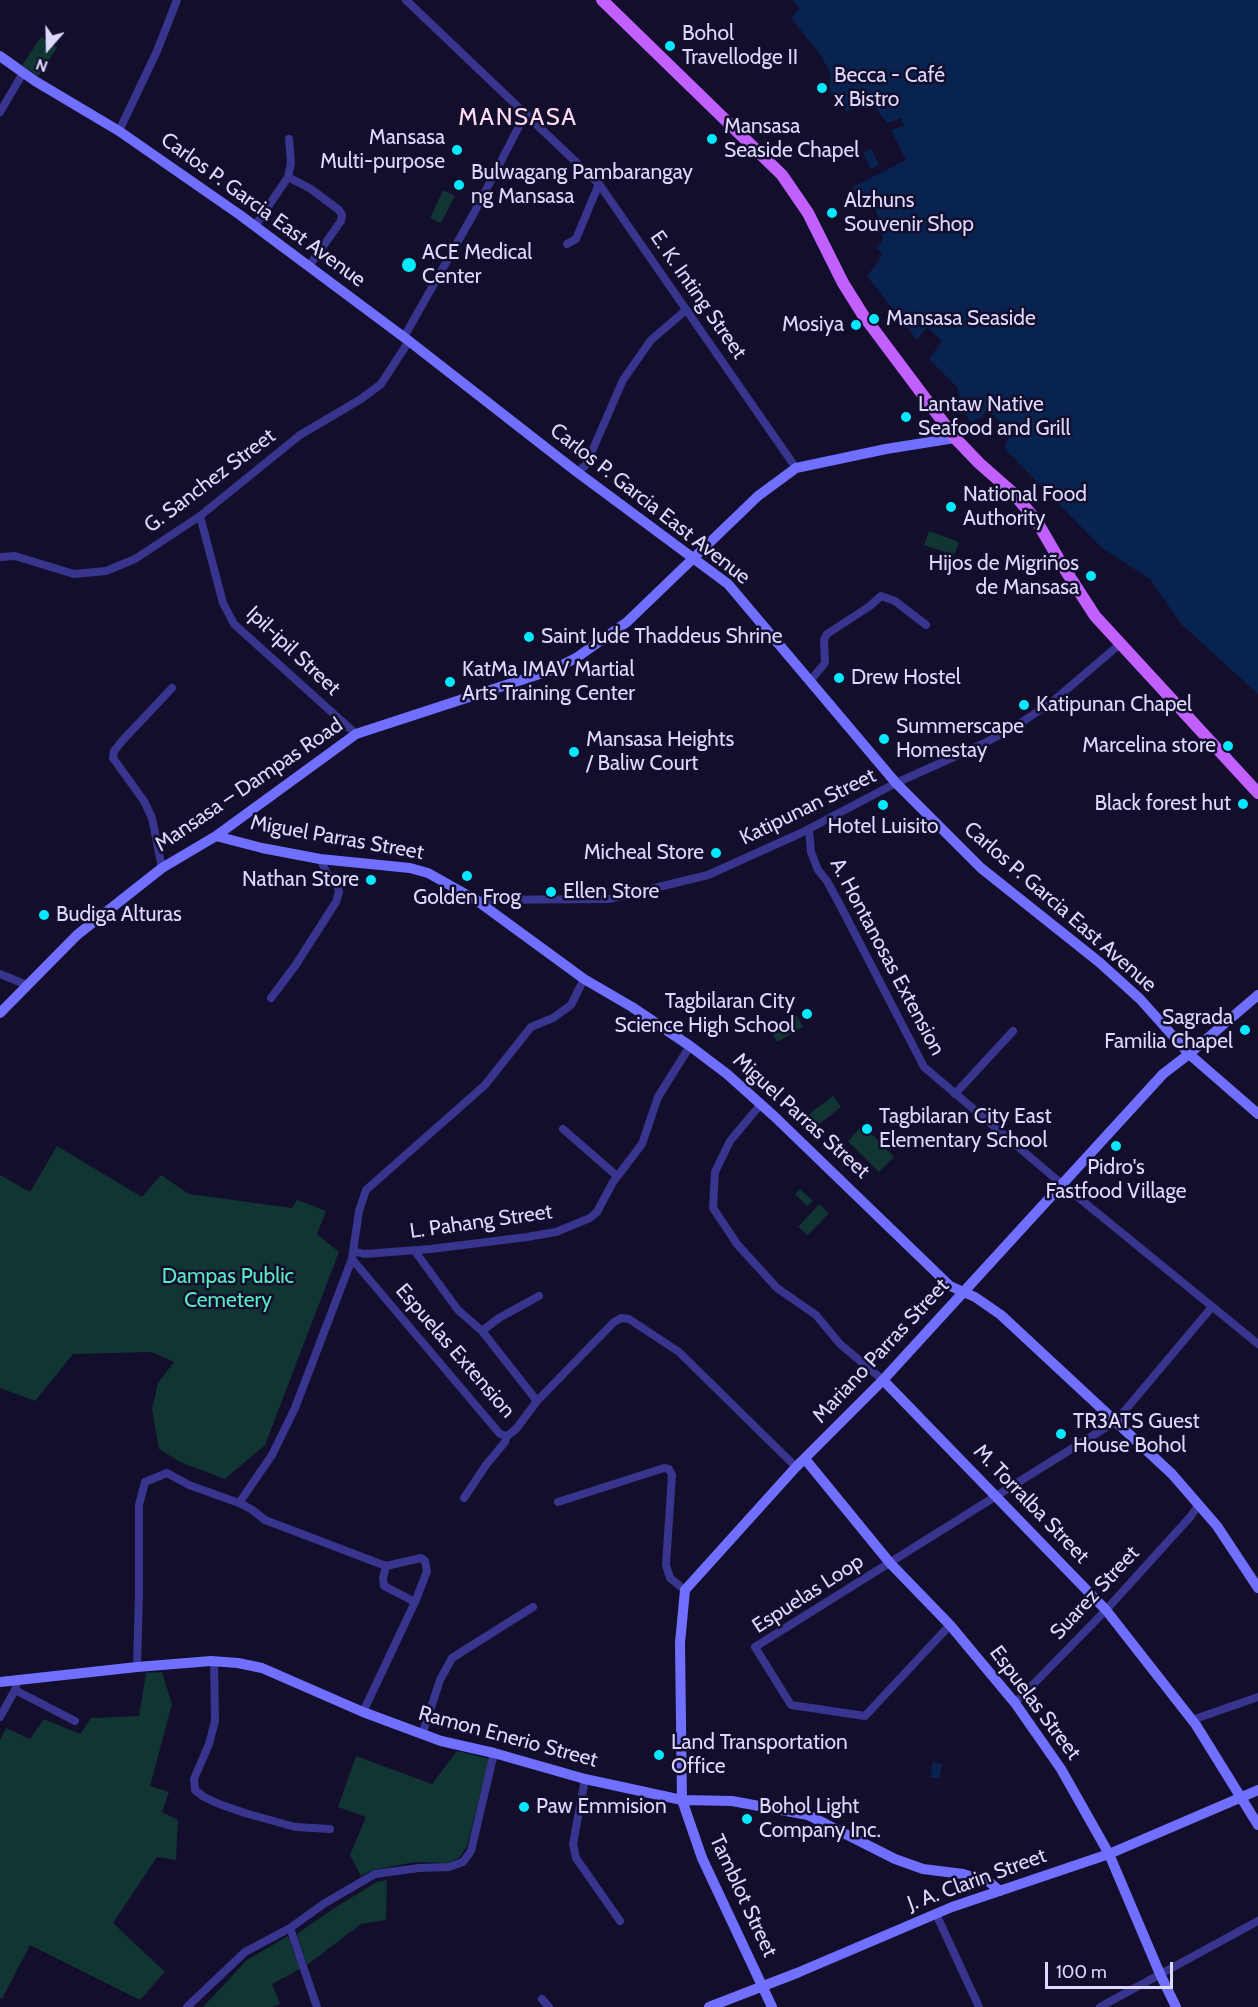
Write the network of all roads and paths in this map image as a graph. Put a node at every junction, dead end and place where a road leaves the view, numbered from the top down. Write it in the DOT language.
graph roads {
  1 [pos="177,0"];
  2 [pos="406,0"];
  3 [pos="602,0"];
  4 [pos="0,56"];
  5 [pos="23,73"];
  6 [pos="0,112"];
  7 [pos="526,113"];
  8 [pos="119,131"];
  9 [pos="289,139"];
  10 [pos="288,177"];
  11 [pos="599,184"];
  12 [pos="255,226"];
  13 [pos="567,244"];
  14 [pos="309,266"];
  15 [pos="686,310"];
  16 [pos="407,339"];
  17 [pos="955,438"];
  18 [pos="796,468"];
  19 [pos="578,472"];
  20 [pos="200,516"];
  21 [pos="0,557"];
  22 [pos="693,559"];
  23 [pos="926,625"];
  24 [pos="1120,644"];
  25 [pos="810,681"];
  26 [pos="172,688"];
  27 [pos="356,734"];
  28 [pos="896,783"];
  29 [pos="1258,793"];
  30 [pos="809,830"];
  31 [pos="216,836"];
  32 [pos="320,859"];
  33 [pos="162,868"];
  34 [pos="476,900"];
  35 [pos="0,974"];
  36 [pos="584,980"];
  37 [pos="27,986"];
  38 [pos="1258,994"];
  39 [pos="271,998"];
  40 [pos="0,1013"];
  41 [pos="1013,1031"];
  42 [pos="690,1046"];
  43 [pos="1189,1054"];
  44 [pos="955,1094"];
  45 [pos="761,1104"];
  46 [pos="1258,1114"];
  47 [pos="563,1129"];
  48 [pos="617,1176"];
  49 [pos="1063,1185"];
  50 [pos="414,1250"];
  51 [pos="353,1255"];
  52 [pos="964,1292"];
  53 [pos="539,1296"];
  54 [pos="1212,1307"];
  55 [pos="482,1331"];
  56 [pos="1258,1344"];
  57 [pos="883,1380"];
  58 [pos="537,1401"];
  59 [pos="1116,1421"];
  60 [pos="507,1437"];
  61 [pos="805,1459"];
  62 [pos="796,1467"];
  63 [pos="996,1496"];
  64 [pos="464,1498"];
  65 [pos="558,1502"];
  66 [pos="239,1503"];
  67 [pos="1199,1504"];
  68 [pos="890,1563"];
  69 [pos="386,1566"];
  70 [pos="1258,1588"];
  71 [pos="685,1590"];
  72 [pos="415,1602"];
  73 [pos="533,1607"];
  74 [pos="1106,1610"];
  75 [pos="950,1625"];
  76 [pos="214,1661"];
  77 [pos="137,1666"];
  78 [pos="0,1682"];
  79 [pos="16,1685"];
  80 [pos="1258,1697"];
  81 [pos="1015,1703"];
  82 [pos="363,1712"];
  83 [pos="0,1717"];
  84 [pos="1192,1720"];
  85 [pos="75,1721"];
  86 [pos="422,1735"];
  87 [pos="494,1753"];
  88 [pos="585,1779"];
  89 [pos="1258,1790"];
  90 [pos="1241,1799"];
  91 [pos="682,1800"];
  92 [pos="1258,1825"];
  93 [pos="330,1829"];
  94 [pos="1109,1854"];
  95 [pos="1000,1891"];
  96 [pos="936,1914"];
  97 [pos="620,1921"];
  98 [pos="1258,1921"];
  99 [pos="290,1928"];
  100 [pos="1160,1974"];
  101 [pos="763,1986"];
  102 [pos="542,1999"];
  103 [pos="187,2007"];
  104 [pos="317,2007"];
  105 [pos="549,2007"];
  106 [pos="709,2007"];
  107 [pos="772,2007"];
  108 [pos="979,2007"];
  109 [pos="1100,2007"];
  110 [pos="1176,2007"];
  1 -- 8 [label="street"];
  2 -- 7 [label="street, E. K. Inting Street"];
  3 -- 17 [label="main road"];
  4 -- 5 [label="main road, Carlos P. Garcia East Avenue"];
  5 -- 6 [label="street"];
  5 -- 8 [label="main road, Carlos P. Garcia East Avenue"];
  7 -- 11 [label="street, E. K. Inting Street"];
  7 -- 16 [label="street, G. Sanchez Street"];
  8 -- 12 [label="main road, Carlos P. Garcia East Avenue"];
  9 -- 10 [label="street"];
  10 -- 12 [label="street"];
  10 -- 14 [label="street"];
  11 -- 13 [label="street"];
  11 -- 15 [label="street, E. K. Inting Street"];
  12 -- 14 [label="main road, Carlos P. Garcia East Avenue"];
  14 -- 16 [label="main road, Carlos P. Garcia East Avenue"];
  15 -- 18 [label="street, E. K. Inting Street"];
  15 -- 19 [label="street"];
  16 -- 19 [label="main road, Carlos P. Garcia East Avenue"];
  16 -- 20 [label="street, G. Sanchez Street"];
  17 -- 18 [label="main road, Mansasa – Dampas Road"];
  17 -- 24 [label="main road"];
  18 -- 22 [label="main road, Mansasa – Dampas Road"];
  19 -- 22 [label="main road, Carlos P. Garcia East Avenue"];
  20 -- 21 [label="street, G. Sanchez Street"];
  20 -- 27 [label="street, Ipil-ipil Street"];
  22 -- 25 [label="main road, Carlos P. Garcia East Avenue"];
  22 -- 27 [label="main road, Mansasa – Dampas Road"];
  23 -- 25 [label="street"];
  24 -- 28 [label="street, Katipunan Street"];
  24 -- 29 [label="main road"];
  25 -- 28 [label="main road, Carlos P. Garcia East Avenue"];
  26 -- 33 [label="street"];
  27 -- 31 [label="main road, Mansasa – Dampas Road"];
  28 -- 30 [label="street, Katipunan Street"];
  28 -- 43 [label="main road, Carlos P. Garcia East Avenue"];
  30 -- 34 [label="street, Katipunan Street"];
  30 -- 44 [label="street, A. Hontanosas Extension"];
  31 -- 32 [label="main road, Miguel Parras Street"];
  31 -- 33 [label="main road, Mansasa – Dampas Road"];
  32 -- 34 [label="main road, Miguel Parras Street"];
  32 -- 39 [label="street"];
  33 -- 37 [label="main road, Mansasa – Dampas Road"];
  34 -- 36 [label="main road, Miguel Parras Street"];
  35 -- 37 [label="street"];
  36 -- 42 [label="main road, Miguel Parras Street"];
  36 -- 51 [label="street"];
  37 -- 40 [label="main road, Mansasa – Dampas Road"];
  38 -- 43 [label="main road, Mariano Parras Street"];
  41 -- 44 [label="street"];
  42 -- 45 [label="main road, Miguel Parras Street"];
  42 -- 48 [label="street, L. Pahang Street"];
  43 -- 46 [label="main road, Carlos P. Garcia East Avenue"];
  43 -- 49 [label="main road, Mariano Parras Street"];
  44 -- 49 [label="street, A. Hontanosas Extension"];
  45 -- 52 [label="main road, Miguel Parras Street"];
  45 -- 57 [label="street, M. Torralba Street"];
  47 -- 48 [label="street"];
  48 -- 50 [label="street, L. Pahang Street"];
  49 -- 52 [label="main road, Mariano Parras Street"];
  49 -- 54 [label="street, A. Hontanosas Extension"];
  50 -- 51 [label="street, L. Pahang Street"];
  50 -- 55 [label="street"];
  51 -- 60 [label="street, Espuelas Extension"];
  51 -- 66 [label="street"];
  52 -- 57 [label="main road, Mariano Parras Street"];
  52 -- 59 [label="main road, Miguel Parras Street"];
  53 -- 55 [label="street"];
  54 -- 56 [label="street, A. Hontanosas Extension"];
  54 -- 59 [label="street"];
  55 -- 58 [label="street"];
  57 -- 61 [label="main road, Mariano Parras Street"];
  57 -- 63 [label="main road, M. Torralba Street"];
  58 -- 60 [label="street, Espuelas Extension"];
  58 -- 62 [label="street, Espuelas Extension"];
  59 -- 63 [label="street"];
  59 -- 67 [label="main road, Miguel Parras Street"];
  60 -- 64 [label="street"];
  61 -- 62 [label="main road, Mariano Parras Street"];
  61 -- 68 [label="main road, Espuelas Street"];
  62 -- 71 [label="main road, Mariano Parras Street"];
  63 -- 68 [label="street"];
  63 -- 74 [label="main road, M. Torralba Street"];
  65 -- 71 [label="street"];
  66 -- 69 [label="street"];
  66 -- 77 [label="street"];
  67 -- 70 [label="main road, Miguel Parras Street"];
  67 -- 74 [label="street, Suarez Street"];
  68 -- 75 [label="main road, Espuelas Street"];
  68 -- 75 [label="street, Espuelas Loop"];
  69 -- 72 [label="street"];
  69 -- 72 [label="street"];
  71 -- 91 [label="main road"];
  72 -- 82 [label="street"];
  73 -- 86 [label="street"];
  74 -- 81 [label="street, Suarez Street"];
  74 -- 84 [label="main road, M. Torralba Street"];
  75 -- 81 [label="main road, Espuelas Street"];
  76 -- 77 [label="main road, Ramon Enerio Street"];
  76 -- 82 [label="main road, Ramon Enerio Street"];
  76 -- 93 [label="street"];
  77 -- 79 [label="main road, Ramon Enerio Street"];
  78 -- 79 [label="main road, Ramon Enerio Street"];
  79 -- 83 [label="street"];
  79 -- 85 [label="street"];
  80 -- 84 [label="street"];
  81 -- 94 [label="main road, Espuelas Street"];
  82 -- 86 [label="main road, Ramon Enerio Street"];
  84 -- 90 [label="main road, M. Torralba Street"];
  86 -- 87 [label="main road, Ramon Enerio Street"];
  87 -- 88 [label="main road, Ramon Enerio Street"];
  87 -- 99 [label="street"];
  88 -- 91 [label="main road, Ramon Enerio Street"];
  88 -- 97 [label="street"];
  89 -- 90 [label="main road, J. A. Clarin Street"];
  90 -- 92 [label="main road, M. Torralba Street"];
  90 -- 94 [label="main road, J. A. Clarin Street"];
  91 -- 95 [label="main road, Ramon Enerio Street"];
  91 -- 101 [label="main road, Tamblot Street"];
  94 -- 95 [label="main road, J. A. Clarin Street"];
  94 -- 100 [label="main road, Espuelas Street"];
  95 -- 96 [label="main road, J. A. Clarin Street"];
  96 -- 101 [label="main road, J. A. Clarin Street"];
  96 -- 108 [label="street"];
  98 -- 100 [label="street"];
  99 -- 103 [label="street"];
  99 -- 104 [label="street"];
  100 -- 109 [label="street"];
  100 -- 110 [label="main road, Espuelas Street"];
  101 -- 106 [label="main road, J. A. Clarin Street"];
  101 -- 107 [label="main road, Tamblot Street"];
  102 -- 105 [label="street"];
}
